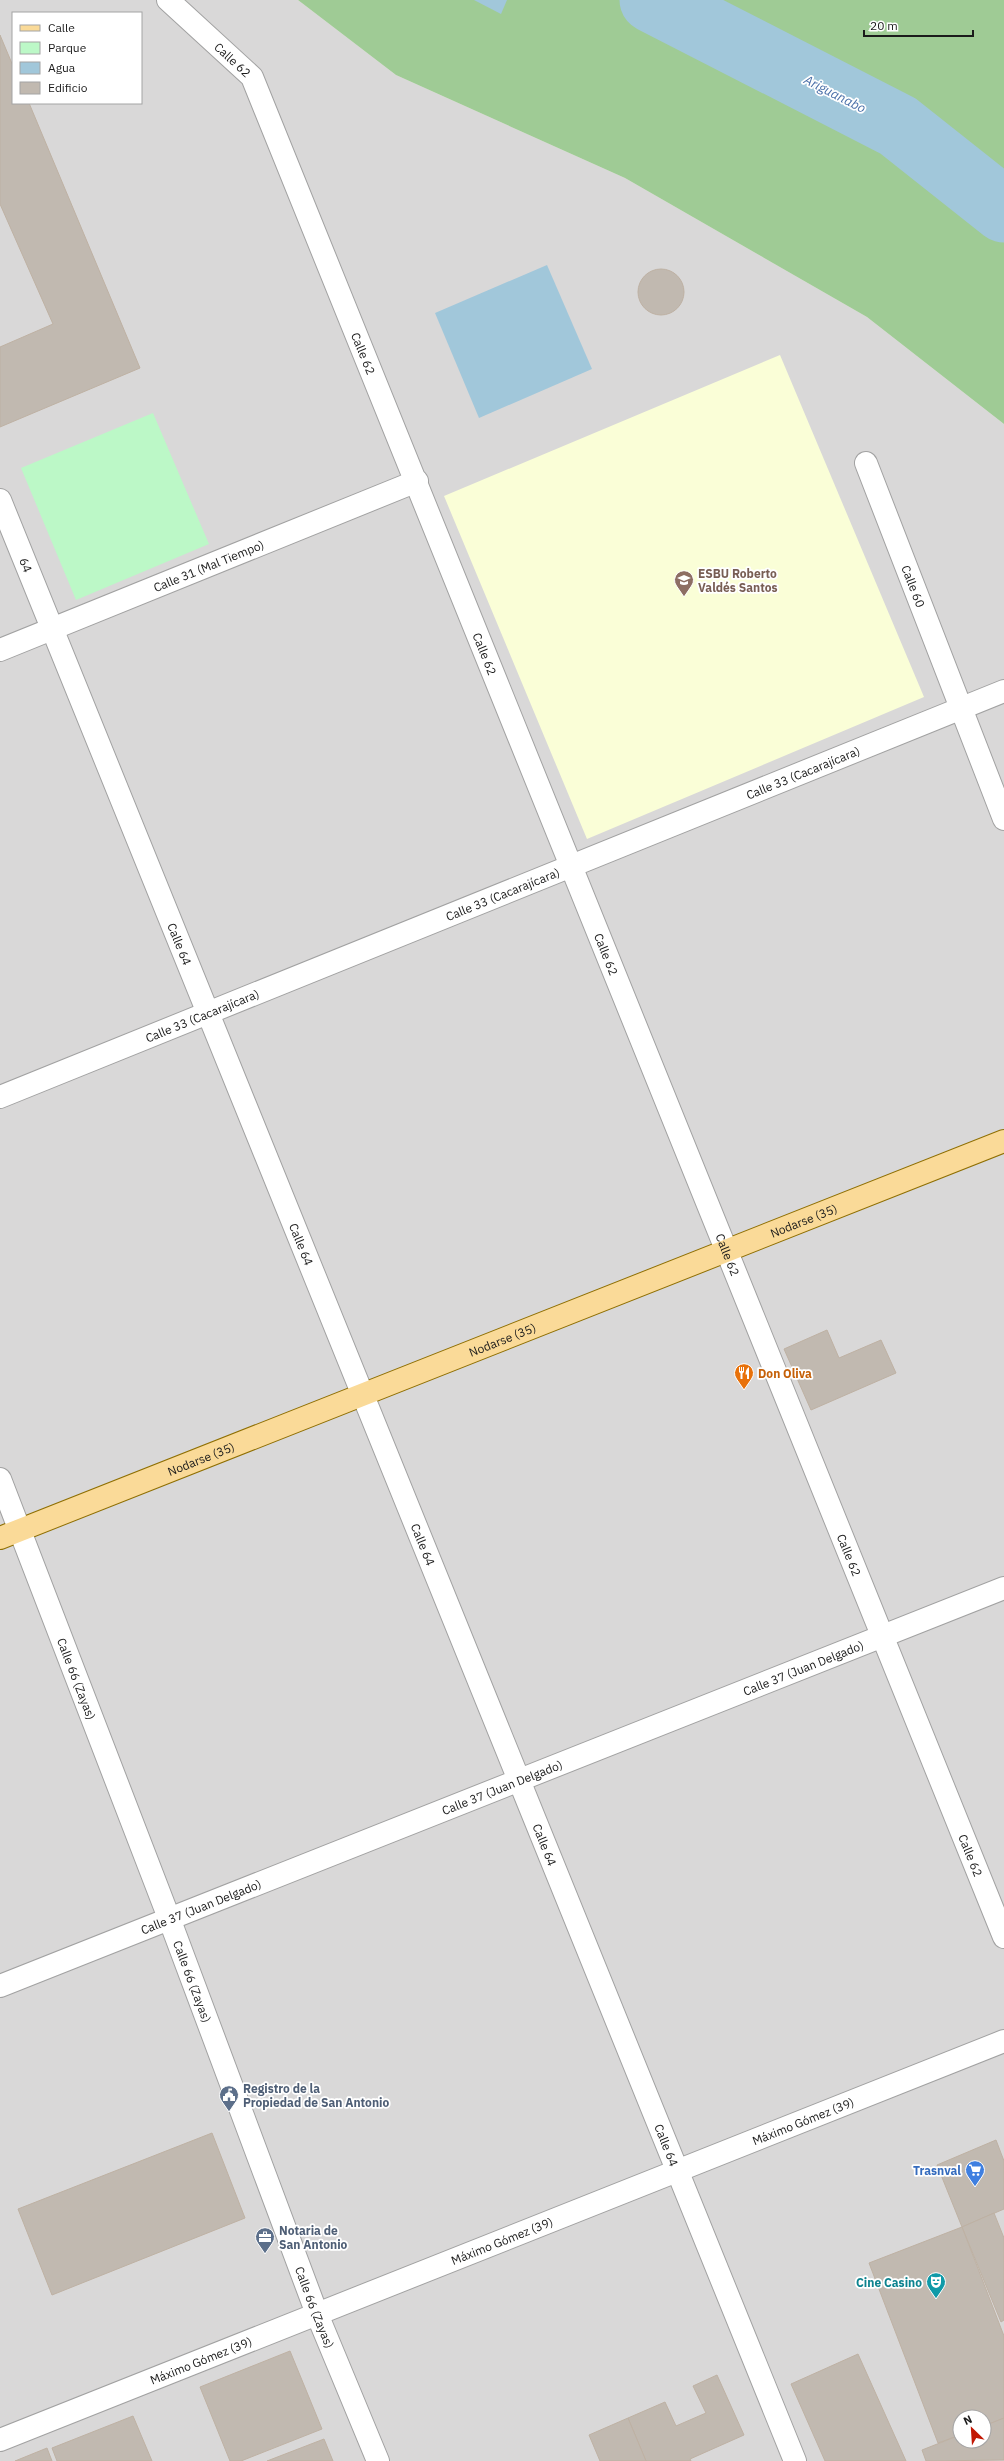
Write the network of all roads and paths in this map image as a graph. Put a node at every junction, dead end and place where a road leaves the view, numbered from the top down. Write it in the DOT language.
graph roads {
  1 [pos="168,0"];
  2 [pos="866,463"];
  3 [pos="417,481"];
  4 [pos="0,500"];
  5 [pos="52,629"];
  6 [pos="0,650"];
  7 [pos="1004,691"];
  8 [pos="960,710"];
  9 [pos="1004,819"];
  10 [pos="572,866"];
  11 [pos="208,1013"];
  12 [pos="0,1097"];
  13 [pos="1004,1141"];
  14 [pos="727,1250"];
  15 [pos="362,1395"];
  16 [pos="0,1479"];
  17 [pos="20,1530"];
  18 [pos="0,1538"];
  19 [pos="1004,1588"];
  20 [pos="882,1636"];
  21 [pos="519,1780"];
  22 [pos="169,1918"];
  23 [pos="1004,1937"];
  24 [pos="0,1986"];
  25 [pos="1004,2041"];
  26 [pos="677,2171"];
  27 [pos="317,2314"];
  28 [pos="0,2440"];
  29 [pos="378,2461"];
  30 [pos="795,2461"];
  1 -- 3 [label="street, Calle 62"];
  2 -- 8 [label="street, Calle 60"];
  3 -- 5 [label="street, Calle 31 (Mal Tiempo)"];
  3 -- 10 [label="street, Calle 62"];
  4 -- 5 [label="street, 64"];
  5 -- 6 [label="street, Calle 31 (Mal Tiempo)"];
  5 -- 11 [label="street, Calle 64"];
  7 -- 8 [label="street, Calle 33 (Cacarajícara)"];
  8 -- 9 [label="street, Calle 60"];
  8 -- 10 [label="street, Calle 33 (Cacarajícara)"];
  10 -- 11 [label="street, Calle 33 (Cacarajícara)"];
  10 -- 14 [label="street, Calle 62"];
  11 -- 12 [label="street, Calle 33 (Cacarajícara)"];
  11 -- 15 [label="street, Calle 64"];
  13 -- 14 [label="main road, Nodarse (35)"];
  14 -- 15 [label="main road, Nodarse (35)"];
  14 -- 20 [label="street, Calle 62"];
  15 -- 17 [label="main road, Nodarse (35)"];
  15 -- 21 [label="street, Calle 64"];
  16 -- 17 [label="street, Calle 66 (Zayas)"];
  17 -- 18 [label="main road, Nodarse (35)"];
  17 -- 22 [label="street, Calle 66 (Zayas)"];
  19 -- 20 [label="street, Calle 37 (Juan Delgado)"];
  20 -- 21 [label="street, Calle 37 (Juan Delgado)"];
  20 -- 23 [label="street, Calle 62"];
  21 -- 22 [label="street, Calle 37 (Juan Delgado)"];
  21 -- 26 [label="street, Calle 64"];
  22 -- 24 [label="street, Calle 37 (Juan Delgado)"];
  22 -- 27 [label="street, Calle 66 (Zayas)"];
  25 -- 26 [label="street, Máximo Gómez (39)"];
  26 -- 27 [label="street, Máximo Gómez (39)"];
  26 -- 30 [label="street, Calle 64"];
  27 -- 28 [label="street, Máximo Gómez (39)"];
  27 -- 29 [label="street, Calle 66 (Zayas)"];
}
